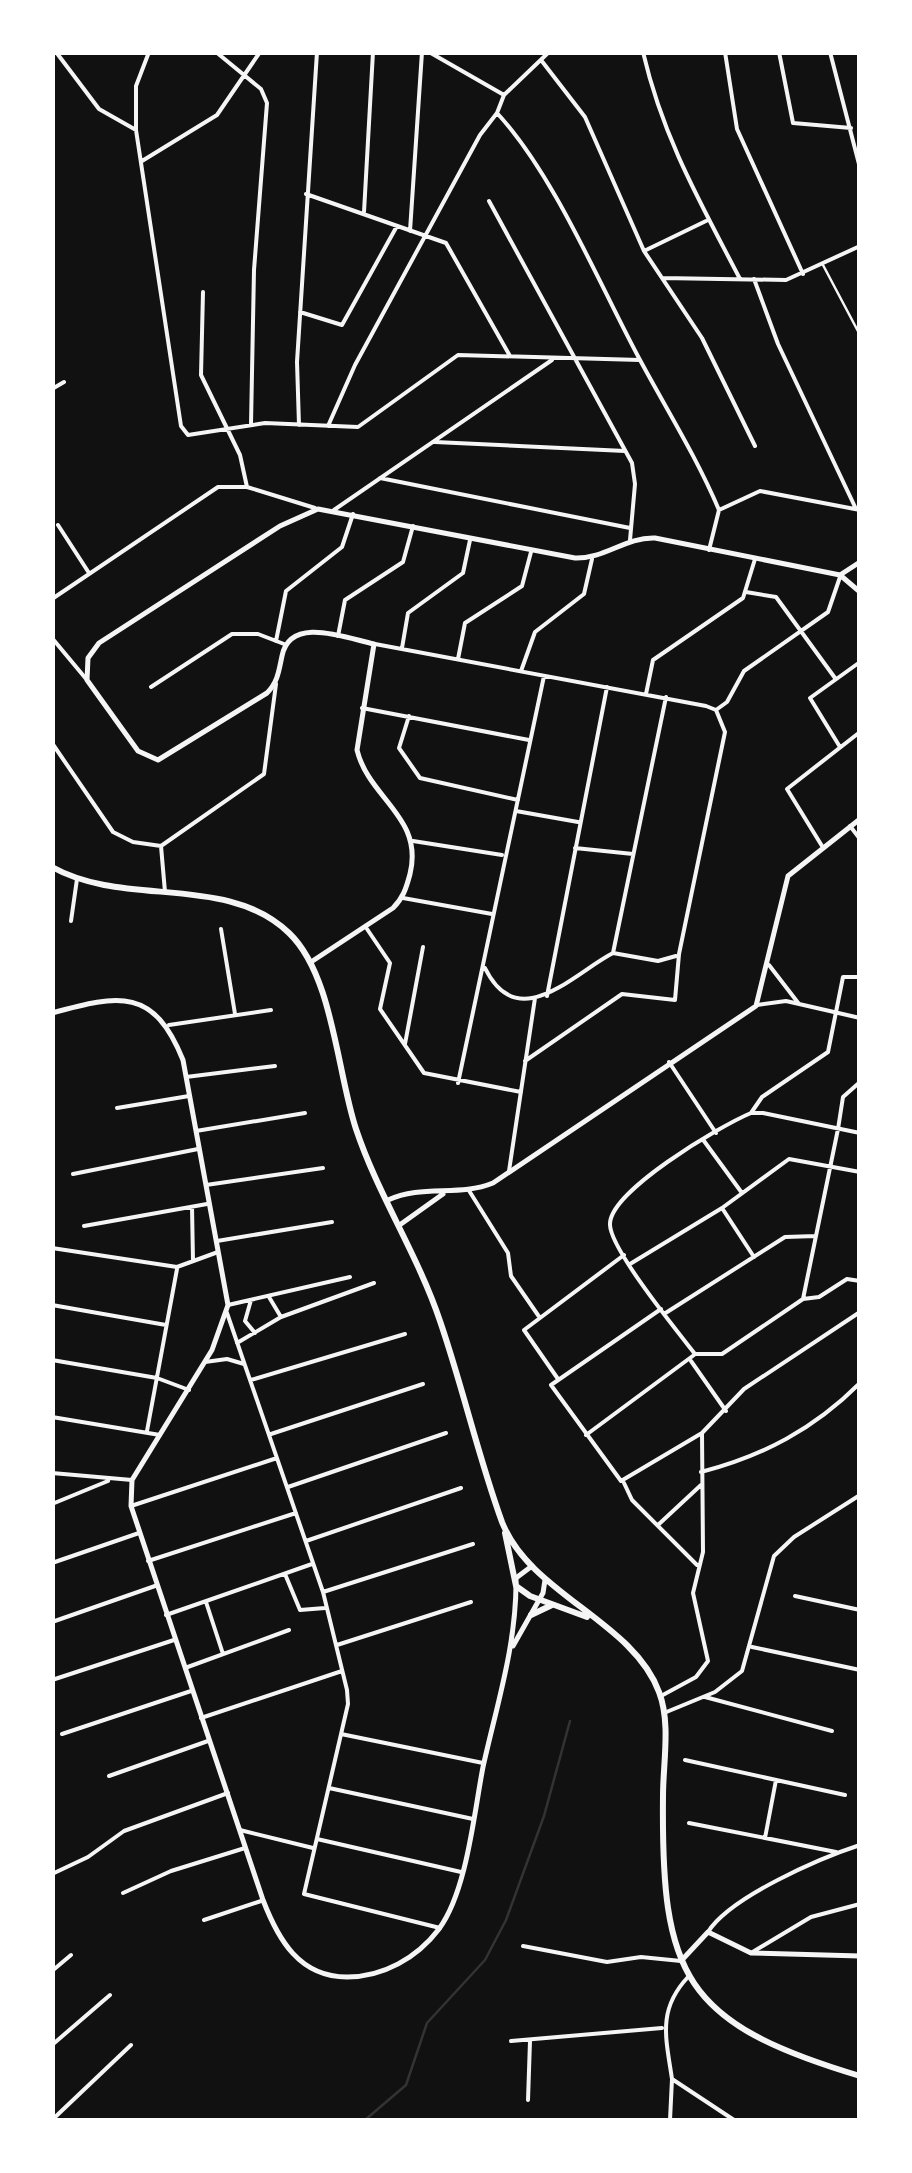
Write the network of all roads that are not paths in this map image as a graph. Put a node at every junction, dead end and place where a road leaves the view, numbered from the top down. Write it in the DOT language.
graph roads {
  1 [pos="56,52"];
  2 [pos="149,52"];
  3 [pos="216,52"];
  4 [pos="260,52"];
  5 [pos="317,52"];
  6 [pos="373,52"];
  7 [pos="422,52"];
  8 [pos="429,52"];
  9 [pos="448,52"];
  10 [pos="550,52"];
  11 [pos="643,52"];
  12 [pos="725,52"];
  13 [pos="779,52"];
  14 [pos="830,52"];
  15 [pos="443,60"];
  16 [pos="540,60"];
  17 [pos="247,77"];
  18 [pos="504,95"];
  19 [pos="497,114"];
  20 [pos="851,128"];
  21 [pos="136,130"];
  22 [pos="142,161"];
  23 [pos="860,168"];
  24 [pos="306,194"];
  25 [pos="489,201"];
  26 [pos="364,215"];
  27 [pos="706,221"];
  28 [pos="396,226"];
  29 [pos="410,231"];
  30 [pos="424,235"];
  31 [pos="860,246"];
  32 [pos="644,251"];
  33 [pos="822,264"];
  34 [pos="804,274"];
  35 [pos="661,278"];
  36 [pos="740,279"];
  37 [pos="754,280"];
  38 [pos="203,292"];
  39 [pos="300,312"];
  40 [pos="860,335"];
  41 [pos="510,356"];
  42 [pos="555,358"];
  43 [pos="574,359"];
  44 [pos="640,360"];
  45 [pos="64,382"];
  46 [pos="52,389"];
  47 [pos="250,424"];
  48 [pos="298,425"];
  49 [pos="328,426"];
  50 [pos="229,429"];
  51 [pos="435,442"];
  52 [pos="755,446"];
  53 [pos="625,451"];
  54 [pos="380,478"];
  55 [pos="248,487"];
  56 [pos="318,509"];
  57 [pos="334,510"];
  58 [pos="720,510"];
  59 [pos="858,510"];
  60 [pos="354,514"];
  61 [pos="58,525"];
  62 [pos="413,526"];
  63 [pos="633,529"];
  64 [pos="470,540"];
  65 [pos="630,540"];
  66 [pos="710,550"];
  67 [pos="530,552"];
  68 [pos="592,558"];
  69 [pos="755,559"];
  70 [pos="860,562"];
  71 [pos="89,573"];
  72 [pos="840,574"];
  73 [pos="746,592"];
  74 [pos="860,592"];
  75 [pos="52,599"];
  76 [pos="800,631"];
  77 [pos="338,636"];
  78 [pos="52,638"];
  79 [pos="276,641"];
  80 [pos="284,644"];
  81 [pos="374,644"];
  82 [pos="402,648"];
  83 [pos="458,659"];
  84 [pos="860,662"];
  85 [pos="521,670"];
  86 [pos="544,676"];
  87 [pos="835,678"];
  88 [pos="86,680"];
  89 [pos="276,684"];
  90 [pos="151,687"];
  91 [pos="606,688"];
  92 [pos="646,694"];
  93 [pos="666,698"];
  94 [pos="362,708"];
  95 [pos="716,710"];
  96 [pos="409,716"];
  97 [pos="860,732"];
  98 [pos="530,740"];
  99 [pos="52,743"];
  100 [pos="840,747"];
  101 [pos="518,800"];
  102 [pos="516,810"];
  103 [pos="860,819"];
  104 [pos="578,822"];
  105 [pos="850,826"];
  106 [pos="860,839"];
  107 [pos="413,841"];
  108 [pos="161,846"];
  109 [pos="822,846"];
  110 [pos="575,848"];
  111 [pos="633,854"];
  112 [pos="504,856"];
  113 [pos="52,867"];
  114 [pos="77,879"];
  115 [pos="165,894"];
  116 [pos="403,898"];
  117 [pos="494,914"];
  118 [pos="71,921"];
  119 [pos="221,929"];
  120 [pos="367,929"];
  121 [pos="423,947"];
  122 [pos="613,953"];
  123 [pos="679,954"];
  124 [pos="311,962"];
  125 [pos="769,964"];
  126 [pos="484,968"];
  127 [pos="860,977"];
  128 [pos="546,996"];
  129 [pos="535,998"];
  130 [pos="799,1004"];
  131 [pos="756,1006"];
  132 [pos="271,1010"];
  133 [pos="52,1013"];
  134 [pos="235,1014"];
  135 [pos="838,1014"];
  136 [pos="860,1018"];
  137 [pos="169,1026"];
  138 [pos="405,1044"];
  139 [pos="525,1061"];
  140 [pos="669,1062"];
  141 [pos="275,1066"];
  142 [pos="186,1077"];
  143 [pos="458,1082"];
  144 [pos="860,1082"];
  145 [pos="521,1092"];
  146 [pos="189,1096"];
  147 [pos="117,1108"];
  148 [pos="751,1113"];
  149 [pos="305,1114"];
  150 [pos="838,1129"];
  151 [pos="196,1131"];
  152 [pos="716,1133"];
  153 [pos="860,1133"];
  154 [pos="704,1141"];
  155 [pos="198,1149"];
  156 [pos="831,1166"];
  157 [pos="323,1168"];
  158 [pos="508,1172"];
  159 [pos="860,1172"];
  160 [pos="72,1174"];
  161 [pos="206,1185"];
  162 [pos="468,1189"];
  163 [pos="426,1190"];
  164 [pos="447,1192"];
  165 [pos="742,1192"];
  166 [pos="388,1200"];
  167 [pos="429,1200"];
  168 [pos="208,1204"];
  169 [pos="192,1207"];
  170 [pos="722,1208"];
  171 [pos="332,1222"];
  172 [pos="401,1224"];
  173 [pos="84,1226"];
  174 [pos="818,1236"];
  175 [pos="217,1240"];
  176 [pos="52,1248"];
  177 [pos="218,1252"];
  178 [pos="624,1256"];
  179 [pos="754,1257"];
  180 [pos="193,1262"];
  181 [pos="630,1264"];
  182 [pos="178,1267"];
  183 [pos="350,1277"];
  184 [pos="860,1282"];
  185 [pos="374,1283"];
  186 [pos="269,1297"];
  187 [pos="804,1299"];
  188 [pos="251,1300"];
  189 [pos="52,1305"];
  190 [pos="227,1308"];
  191 [pos="663,1311"];
  192 [pos="860,1312"];
  193 [pos="281,1317"];
  194 [pos="540,1319"];
  195 [pos="167,1326"];
  196 [pos="255,1333"];
  197 [pos="405,1334"];
  198 [pos="237,1343"];
  199 [pos="695,1354"];
  200 [pos="52,1360"];
  201 [pos="690,1360"];
  202 [pos="205,1362"];
  203 [pos="246,1365"];
  204 [pos="157,1378"];
  205 [pos="250,1380"];
  206 [pos="558,1380"];
  207 [pos="860,1383"];
  208 [pos="423,1384"];
  209 [pos="189,1390"];
  210 [pos="726,1411"];
  211 [pos="52,1417"];
  212 [pos="146,1431"];
  213 [pos="446,1433"];
  214 [pos="702,1433"];
  215 [pos="270,1434"];
  216 [pos="160,1435"];
  217 [pos="586,1435"];
  218 [pos="277,1458"];
  219 [pos="701,1472"];
  220 [pos="52,1473"];
  221 [pos="110,1480"];
  222 [pos="132,1480"];
  223 [pos="625,1481"];
  224 [pos="701,1485"];
  225 [pos="288,1488"];
  226 [pos="461,1488"];
  227 [pos="860,1495"];
  228 [pos="52,1504"];
  229 [pos="131,1506"];
  230 [pos="296,1514"];
  231 [pos="658,1525"];
  232 [pos="504,1527"];
  233 [pos="139,1534"];
  234 [pos="306,1541"];
  235 [pos="474,1544"];
  236 [pos="148,1560"];
  237 [pos="52,1563"];
  238 [pos="313,1564"];
  239 [pos="697,1565"];
  240 [pos="533,1566"];
  241 [pos="285,1574"];
  242 [pos="544,1577"];
  243 [pos="155,1586"];
  244 [pos="516,1586"];
  245 [pos="323,1592"];
  246 [pos="795,1596"];
  247 [pos="540,1599"];
  248 [pos="206,1601"];
  249 [pos="470,1602"];
  250 [pos="559,1604"];
  251 [pos="327,1607"];
  252 [pos="860,1610"];
  253 [pos="166,1615"];
  254 [pos="531,1615"];
  255 [pos="52,1622"];
  256 [pos="599,1624"];
  257 [pos="288,1630"];
  258 [pos="174,1640"];
  259 [pos="337,1646"];
  260 [pos="752,1647"];
  261 [pos="512,1650"];
  262 [pos="223,1654"];
  263 [pos="185,1668"];
  264 [pos="342,1670"];
  265 [pos="860,1670"];
  266 [pos="52,1680"];
  267 [pos="192,1690"];
  268 [pos="661,1696"];
  269 [pos="705,1698"];
  270 [pos="664,1713"];
  271 [pos="201,1718"];
  272 [pos="832,1731"];
  273 [pos="62,1734"];
  274 [pos="341,1734"];
  275 [pos="210,1740"];
  276 [pos="685,1760"];
  277 [pos="484,1763"];
  278 [pos="109,1776"];
  279 [pos="776,1780"];
  280 [pos="330,1788"];
  281 [pos="228,1792"];
  282 [pos="845,1794"];
  283 [pos="473,1819"];
  284 [pos="689,1822"];
  285 [pos="240,1830"];
  286 [pos="765,1838"];
  287 [pos="316,1839"];
  288 [pos="860,1846"];
  289 [pos="247,1848"];
  290 [pos="314,1848"];
  291 [pos="838,1852"];
  292 [pos="461,1872"];
  293 [pos="52,1874"];
  294 [pos="123,1893"];
  295 [pos="263,1900"];
  296 [pos="860,1904"];
  297 [pos="204,1920"];
  298 [pos="440,1928"];
  299 [pos="708,1932"];
  300 [pos="523,1946"];
  301 [pos="751,1953"];
  302 [pos="72,1955"];
  303 [pos="860,1956"];
  304 [pos="681,1961"];
  305 [pos="52,1972"];
  306 [pos="688,1977"];
  307 [pos="110,1995"];
  308 [pos="662,2028"];
  309 [pos="511,2041"];
  310 [pos="530,2041"];
  311 [pos="52,2045"];
  312 [pos="131,2046"];
  313 [pos="860,2076"];
  314 [pos="672,2079"];
  315 [pos="528,2100"];
  316 [pos="52,2120"];
  317 [pos="670,2120"];
  318 [pos="734,2120"];
  1 -- 21 [label="street"];
  2 -- 21 [label="street"];
  3 -- 17 [label="street"];
  4 -- 17 [label="street"];
  5 -- 24 [label="street"];
  6 -- 26 [label="street"];
  7 -- 29 [label="street"];
  8 -- 15 [label="street"];
  9 -- 15 [label="street"];
  10 -- 16 [label="street"];
  11 -- 27 [label="street"];
  12 -- 34 [label="street"];
  13 -- 20 [label="street"];
  14 -- 20 [label="street"];
  15 -- 18 [label="street"];
  16 -- 18 [label="street"];
  16 -- 32 [label="street"];
  17 -- 22 [label="street"];
  17 -- 47 [label="street"];
  18 -- 19 [label="street"];
  19 -- 30 [label="street"];
  19 -- 44 [label="street"];
  20 -- 23 [label="street"];
  21 -- 22 [label="street"];
  22 -- 50 [label="street"];
  24 -- 26 [label="street"];
  24 -- 39 [label="street"];
  25 -- 43 [label="street"];
  26 -- 28 [label="street"];
  27 -- 32 [label="street"];
  27 -- 36 [label="street"];
  28 -- 29 [label="street"];
  28 -- 39 [label="street"];
  29 -- 30 [label="street"];
  30 -- 41 [label="street"];
  30 -- 49 [label="street"];
  31 -- 33 [label="street"];
  32 -- 35 [label="street"];
  33 -- 34 [label="street"];
  33 -- 40 [label="lane"];
  34 -- 37 [label="street"];
  35 -- 36 [label="street"];
  35 -- 52 [label="street"];
  36 -- 37 [label="street"];
  37 -- 59 [label="street"];
  38 -- 50 [label="street"];
  39 -- 48 [label="street"];
  41 -- 42 [label="street"];
  41 -- 49 [label="street"];
  42 -- 43 [label="street"];
  42 -- 51 [label="street"];
  43 -- 44 [label="street"];
  43 -- 53 [label="street"];
  44 -- 58 [label="street"];
  45 -- 46 [label="street"];
  47 -- 48 [label="street"];
  47 -- 50 [label="street"];
  48 -- 49 [label="street"];
  50 -- 55 [label="street"];
  51 -- 53 [label="street"];
  51 -- 54 [label="street"];
  53 -- 63 [label="street"];
  54 -- 57 [label="street"];
  54 -- 63 [label="street"];
  55 -- 56 [label="street"];
  55 -- 71 [label="street"];
  56 -- 57 [label="street"];
  56 -- 88 [label="street"];
  57 -- 60 [label="street"];
  58 -- 59 [label="street"];
  58 -- 66 [label="street"];
  60 -- 62 [label="street"];
  60 -- 79 [label="street"];
  61 -- 71 [label="street"];
  62 -- 64 [label="street"];
  62 -- 77 [label="street"];
  63 -- 65 [label="street"];
  64 -- 67 [label="street"];
  64 -- 82 [label="street"];
  65 -- 66 [label="street"];
  65 -- 68 [label="street"];
  66 -- 69 [label="street"];
  67 -- 68 [label="street"];
  67 -- 83 [label="street"];
  68 -- 85 [label="street"];
  69 -- 72 [label="street"];
  69 -- 73 [label="street"];
  70 -- 72 [label="street"];
  71 -- 75 [label="street"];
  72 -- 74 [label="street"];
  72 -- 76 [label="street"];
  73 -- 76 [label="street"];
  73 -- 92 [label="street"];
  76 -- 87 [label="street"];
  76 -- 95 [label="street"];
  77 -- 80 [label="street"];
  77 -- 81 [label="street"];
  78 -- 88 [label="street"];
  79 -- 80 [label="street"];
  79 -- 90 [label="street"];
  80 -- 89 [label="street"];
  81 -- 82 [label="street"];
  81 -- 94 [label="street"];
  82 -- 83 [label="street"];
  83 -- 85 [label="street"];
  84 -- 87 [label="street"];
  85 -- 86 [label="street"];
  86 -- 91 [label="street"];
  86 -- 98 [label="street"];
  87 -- 100 [label="street"];
  88 -- 89 [label="street"];
  89 -- 108 [label="street"];
  91 -- 92 [label="street"];
  91 -- 104 [label="street"];
  92 -- 93 [label="street"];
  93 -- 95 [label="street"];
  93 -- 111 [label="street"];
  94 -- 96 [label="street"];
  94 -- 107 [label="street"];
  95 -- 123 [label="street"];
  96 -- 98 [label="street"];
  96 -- 101 [label="street"];
  97 -- 100 [label="street"];
  98 -- 101 [label="street"];
  99 -- 108 [label="street"];
  100 -- 109 [label="street"];
  101 -- 102 [label="street"];
  102 -- 104 [label="street"];
  102 -- 112 [label="street"];
  103 -- 105 [label="street"];
  104 -- 110 [label="street"];
  105 -- 106 [label="street"];
  105 -- 109 [label="street"];
  107 -- 112 [label="street"];
  107 -- 116 [label="street"];
  108 -- 115 [label="street"];
  109 -- 125 [label="street"];
  110 -- 111 [label="street"];
  110 -- 128 [label="street"];
  111 -- 122 [label="street"];
  112 -- 117 [label="street"];
  113 -- 114 [label="main road"];
  114 -- 115 [label="main road"];
  114 -- 118 [label="street"];
  115 -- 124 [label="main road"];
  116 -- 117 [label="street"];
  116 -- 120 [label="street"];
  117 -- 126 [label="street"];
  119 -- 134 [label="street"];
  120 -- 124 [label="street"];
  120 -- 138 [label="street"];
  121 -- 138 [label="street"];
  122 -- 123 [label="street"];
  122 -- 128 [label="street"];
  123 -- 139 [label="street"];
  124 -- 166 [label="main road"];
  125 -- 130 [label="street"];
  125 -- 131 [label="street"];
  126 -- 129 [label="street"];
  126 -- 143 [label="street"];
  127 -- 135 [label="street"];
  128 -- 129 [label="street"];
  129 -- 139 [label="street"];
  130 -- 131 [label="street"];
  130 -- 135 [label="street"];
  131 -- 140 [label="street"];
  132 -- 134 [label="street"];
  133 -- 137 [label="street"];
  134 -- 137 [label="street"];
  135 -- 136 [label="street"];
  135 -- 148 [label="street"];
  137 -- 142 [label="street"];
  138 -- 143 [label="street"];
  139 -- 145 [label="street"];
  140 -- 152 [label="street"];
  140 -- 158 [label="street"];
  141 -- 142 [label="street"];
  142 -- 146 [label="street"];
  143 -- 145 [label="street"];
  144 -- 150 [label="street"];
  145 -- 158 [label="street"];
  146 -- 147 [label="street"];
  146 -- 151 [label="street"];
  148 -- 150 [label="street"];
  148 -- 152 [label="street"];
  149 -- 151 [label="street"];
  150 -- 153 [label="street"];
  150 -- 156 [label="street"];
  151 -- 155 [label="street"];
  152 -- 154 [label="street"];
  154 -- 165 [label="street"];
  154 -- 178 [label="street"];
  155 -- 160 [label="street"];
  155 -- 161 [label="street"];
  156 -- 159 [label="street"];
  156 -- 165 [label="street"];
  156 -- 174 [label="street"];
  157 -- 161 [label="street"];
  158 -- 162 [label="street"];
  161 -- 168 [label="street"];
  162 -- 164 [label="street"];
  162 -- 194 [label="street"];
  163 -- 164 [label="street"];
  163 -- 166 [label="street"];
  163 -- 167 [label="street"];
  164 -- 167 [label="street"];
  165 -- 170 [label="street"];
  166 -- 172 [label="main road"];
  167 -- 172 [label="street"];
  168 -- 169 [label="street"];
  168 -- 175 [label="street"];
  169 -- 173 [label="street"];
  169 -- 180 [label="street"];
  170 -- 179 [label="street"];
  170 -- 181 [label="street"];
  171 -- 175 [label="street"];
  172 -- 232 [label="main road"];
  174 -- 179 [label="street"];
  174 -- 187 [label="street"];
  175 -- 177 [label="street"];
  176 -- 182 [label="street"];
  177 -- 180 [label="street"];
  177 -- 190 [label="street"];
  178 -- 181 [label="street"];
  178 -- 194 [label="street"];
  179 -- 191 [label="street"];
  180 -- 182 [label="street"];
  181 -- 191 [label="street"];
  182 -- 195 [label="street"];
  183 -- 186 [label="street"];
  184 -- 187 [label="street"];
  185 -- 193 [label="street"];
  186 -- 188 [label="street"];
  186 -- 193 [label="street"];
  187 -- 199 [label="street"];
  188 -- 190 [label="street"];
  188 -- 196 [label="street"];
  189 -- 195 [label="street"];
  190 -- 198 [label="street"];
  190 -- 202 [label="street"];
  191 -- 199 [label="street"];
  191 -- 206 [label="street"];
  192 -- 210 [label="street"];
  193 -- 196 [label="street"];
  194 -- 206 [label="street"];
  195 -- 204 [label="street"];
  196 -- 198 [label="street"];
  197 -- 205 [label="street"];
  198 -- 203 [label="street"];
  199 -- 201 [label="street"];
  200 -- 204 [label="street"];
  201 -- 210 [label="street"];
  201 -- 217 [label="street"];
  202 -- 203 [label="street"];
  202 -- 209 [label="street"];
  203 -- 205 [label="street"];
  204 -- 209 [label="street"];
  204 -- 212 [label="street"];
  205 -- 215 [label="street"];
  206 -- 217 [label="street"];
  207 -- 219 [label="street"];
  208 -- 215 [label="street"];
  209 -- 216 [label="street"];
  210 -- 214 [label="street"];
  211 -- 212 [label="street"];
  212 -- 216 [label="street"];
  213 -- 225 [label="street"];
  214 -- 219 [label="street"];
  214 -- 223 [label="street"];
  215 -- 218 [label="street"];
  216 -- 222 [label="street"];
  217 -- 223 [label="street"];
  218 -- 225 [label="street"];
  218 -- 229 [label="street"];
  219 -- 224 [label="street"];
  220 -- 221 [label="street"];
  221 -- 222 [label="street"];
  221 -- 228 [label="street"];
  222 -- 229 [label="street"];
  223 -- 231 [label="street"];
  224 -- 231 [label="street"];
  224 -- 239 [label="street"];
  225 -- 230 [label="street"];
  226 -- 234 [label="street"];
  227 -- 260 [label="street"];
  229 -- 233 [label="street"];
  230 -- 234 [label="street"];
  230 -- 236 [label="street"];
  231 -- 239 [label="street"];
  232 -- 240 [label="main road"];
  232 -- 244 [label="main road"];
  233 -- 236 [label="street"];
  233 -- 237 [label="street"];
  234 -- 238 [label="street"];
  235 -- 245 [label="street"];
  236 -- 243 [label="street"];
  238 -- 241 [label="street"];
  238 -- 245 [label="street"];
  239 -- 268 [label="street"];
  240 -- 242 [label="main road"];
  240 -- 244 [label="street"];
  241 -- 248 [label="street"];
  241 -- 251 [label="street"];
  242 -- 247 [label="street"];
  242 -- 256 [label="main road"];
  243 -- 253 [label="street"];
  243 -- 255 [label="street"];
  244 -- 247 [label="main road"];
  244 -- 261 [label="street"];
  245 -- 251 [label="street"];
  246 -- 252 [label="street"];
  247 -- 250 [label="main road"];
  247 -- 254 [label="street"];
  248 -- 253 [label="street"];
  248 -- 262 [label="street"];
  249 -- 259 [label="street"];
  250 -- 254 [label="main road"];
  250 -- 256 [label="main road"];
  251 -- 259 [label="street"];
  253 -- 258 [label="street"];
  254 -- 261 [label="street"];
  256 -- 268 [label="main road"];
  257 -- 262 [label="street"];
  258 -- 263 [label="street"];
  258 -- 266 [label="street"];
  259 -- 264 [label="street"];
  260 -- 265 [label="street"];
  260 -- 269 [label="street"];
  261 -- 277 [label="street"];
  262 -- 263 [label="street"];
  263 -- 267 [label="street"];
  264 -- 271 [label="street"];
  264 -- 274 [label="street"];
  267 -- 271 [label="street"];
  267 -- 273 [label="street"];
  268 -- 270 [label="main road"];
  269 -- 270 [label="street"];
  269 -- 272 [label="street"];
  270 -- 304 [label="main road"];
  271 -- 275 [label="street"];
  274 -- 277 [label="street"];
  274 -- 280 [label="street"];
  275 -- 278 [label="street"];
  275 -- 281 [label="street"];
  276 -- 279 [label="street"];
  277 -- 283 [label="street"];
  279 -- 282 [label="street"];
  279 -- 286 [label="street"];
  280 -- 283 [label="street"];
  280 -- 287 [label="street"];
  281 -- 285 [label="street"];
  281 -- 293 [label="street"];
  283 -- 292 [label="street"];
  284 -- 286 [label="street"];
  285 -- 289 [label="street"];
  285 -- 290 [label="street"];
  286 -- 291 [label="street"];
  287 -- 290 [label="street"];
  287 -- 292 [label="street"];
  288 -- 291 [label="street"];
  289 -- 294 [label="street"];
  289 -- 295 [label="street"];
  290 -- 298 [label="street"];
  291 -- 299 [label="street"];
  292 -- 298 [label="street"];
  295 -- 297 [label="street"];
  295 -- 298 [label="street"];
  296 -- 301 [label="street"];
  299 -- 301 [label="street"];
  299 -- 304 [label="street"];
  300 -- 304 [label="street"];
  301 -- 303 [label="street"];
  302 -- 305 [label="street"];
  304 -- 306 [label="main road"];
  306 -- 308 [label="street"];
  306 -- 313 [label="main road"];
  307 -- 311 [label="street"];
  308 -- 310 [label="street"];
  308 -- 314 [label="street"];
  309 -- 310 [label="street"];
  310 -- 315 [label="street"];
  312 -- 316 [label="street"];
  314 -- 317 [label="street"];
  314 -- 318 [label="street"];
}
